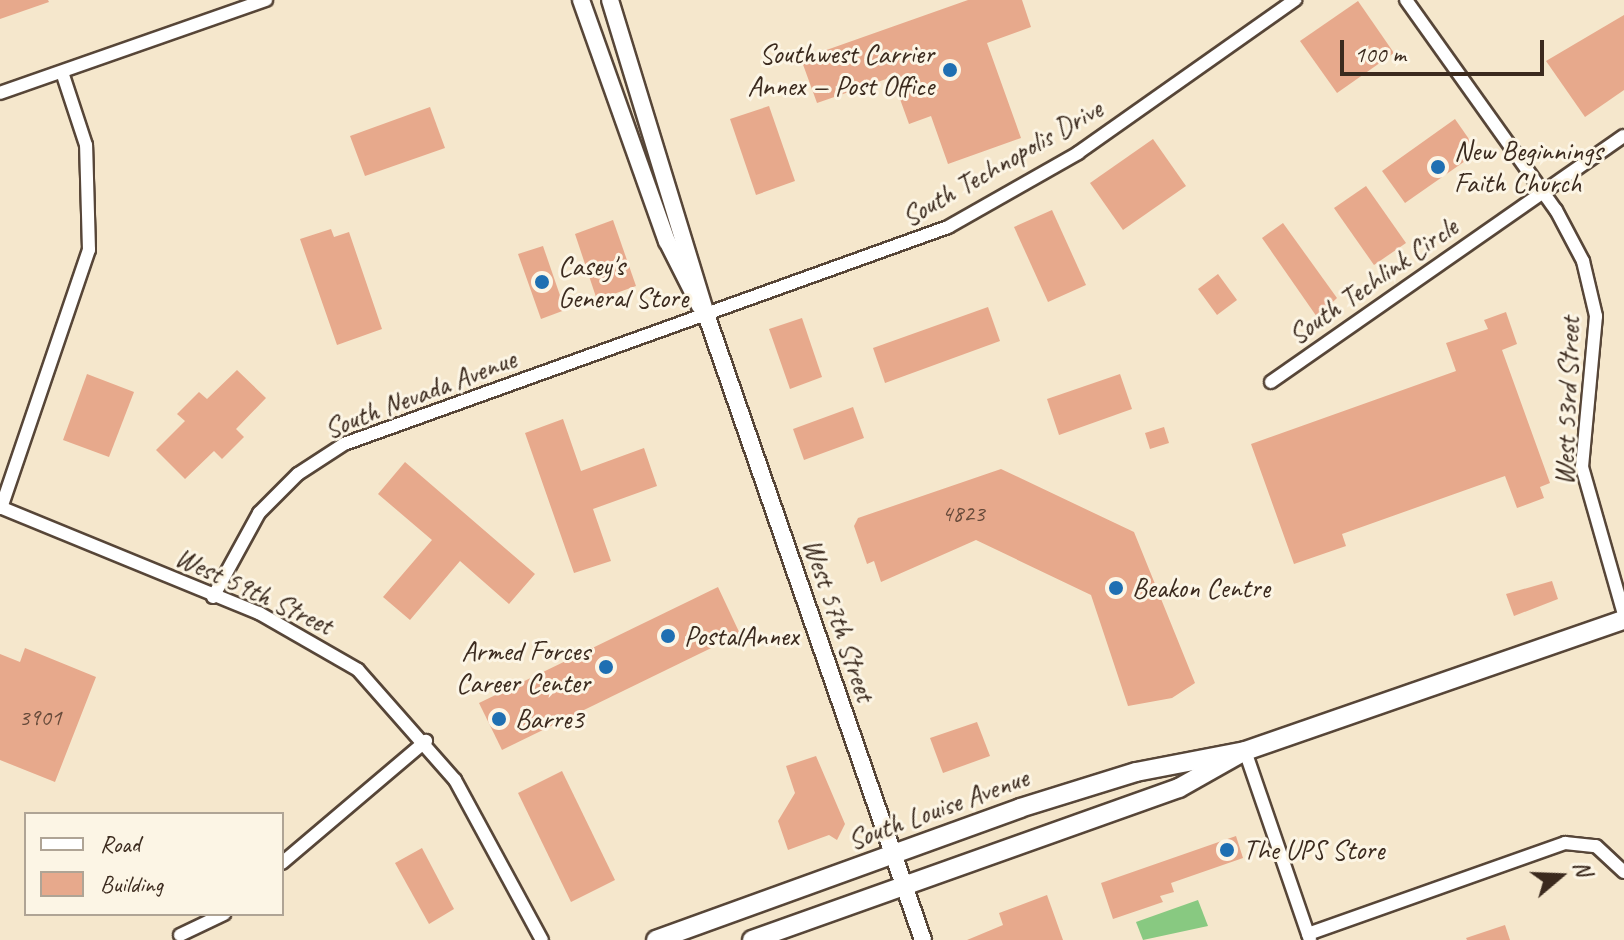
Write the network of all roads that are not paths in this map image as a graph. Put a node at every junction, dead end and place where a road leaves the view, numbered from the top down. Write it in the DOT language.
graph roads {
  1 [pos="266,0"];
  2 [pos="581,0"];
  3 [pos="610,0"];
  4 [pos="1295,0"];
  5 [pos="1406,0"];
  6 [pos="62,72"];
  7 [pos="0,93"];
  8 [pos="1624,136"];
  9 [pos="1543,193"];
  10 [pos="707,317"];
  11 [pos="1271,382"];
  12 [pos="0,508"];
  13 [pos="213,597"];
  14 [pos="1624,617"];
  15 [pos="426,741"];
  16 [pos="1245,751"];
  17 [pos="893,855"];
  18 [pos="284,861"];
  19 [pos="1624,872"];
  20 [pos="904,886"];
  21 [pos="220,916"];
  22 [pos="180,935"];
  23 [pos="1309,937"];
  24 [pos="542,940"];
  25 [pos="656,940"];
  26 [pos="752,940"];
  27 [pos="923,940"];
  1 -- 6 [label="street"];
  2 -- 10 [label="main road, West 57th Street"];
  3 -- 10 [label="main road, West 57th Street"];
  4 -- 10 [label="street, South Technopolis Drive"];
  5 -- 9 [label="street, West 53rd Street"];
  6 -- 7 [label="street"];
  6 -- 12 [label="street"];
  8 -- 9 [label="street, South Techlink Circle"];
  9 -- 11 [label="street, South Techlink Circle"];
  9 -- 14 [label="street, West 53rd Street"];
  10 -- 13 [label="street, South Nevada Avenue"];
  10 -- 17 [label="main road, West 57th Street"];
  12 -- 13 [label="street, West 59th Street"];
  13 -- 15 [label="street, West 59th Street"];
  14 -- 16 [label="main road, South Louise Avenue"];
  15 -- 18 [label="street"];
  15 -- 24 [label="street, West 59th Street"];
  16 -- 17 [label="main road, South Louise Avenue"];
  16 -- 20 [label="main road, South Louise Avenue"];
  16 -- 23 [label="street"];
  17 -- 20 [label="main road, West 57th Street"];
  17 -- 25 [label="main road, South Louise Avenue"];
  19 -- 23 [label="street"];
  20 -- 26 [label="main road, South Louise Avenue"];
  20 -- 27 [label="main road, West 57th Street"];
  21 -- 22 [label="street"];
}
